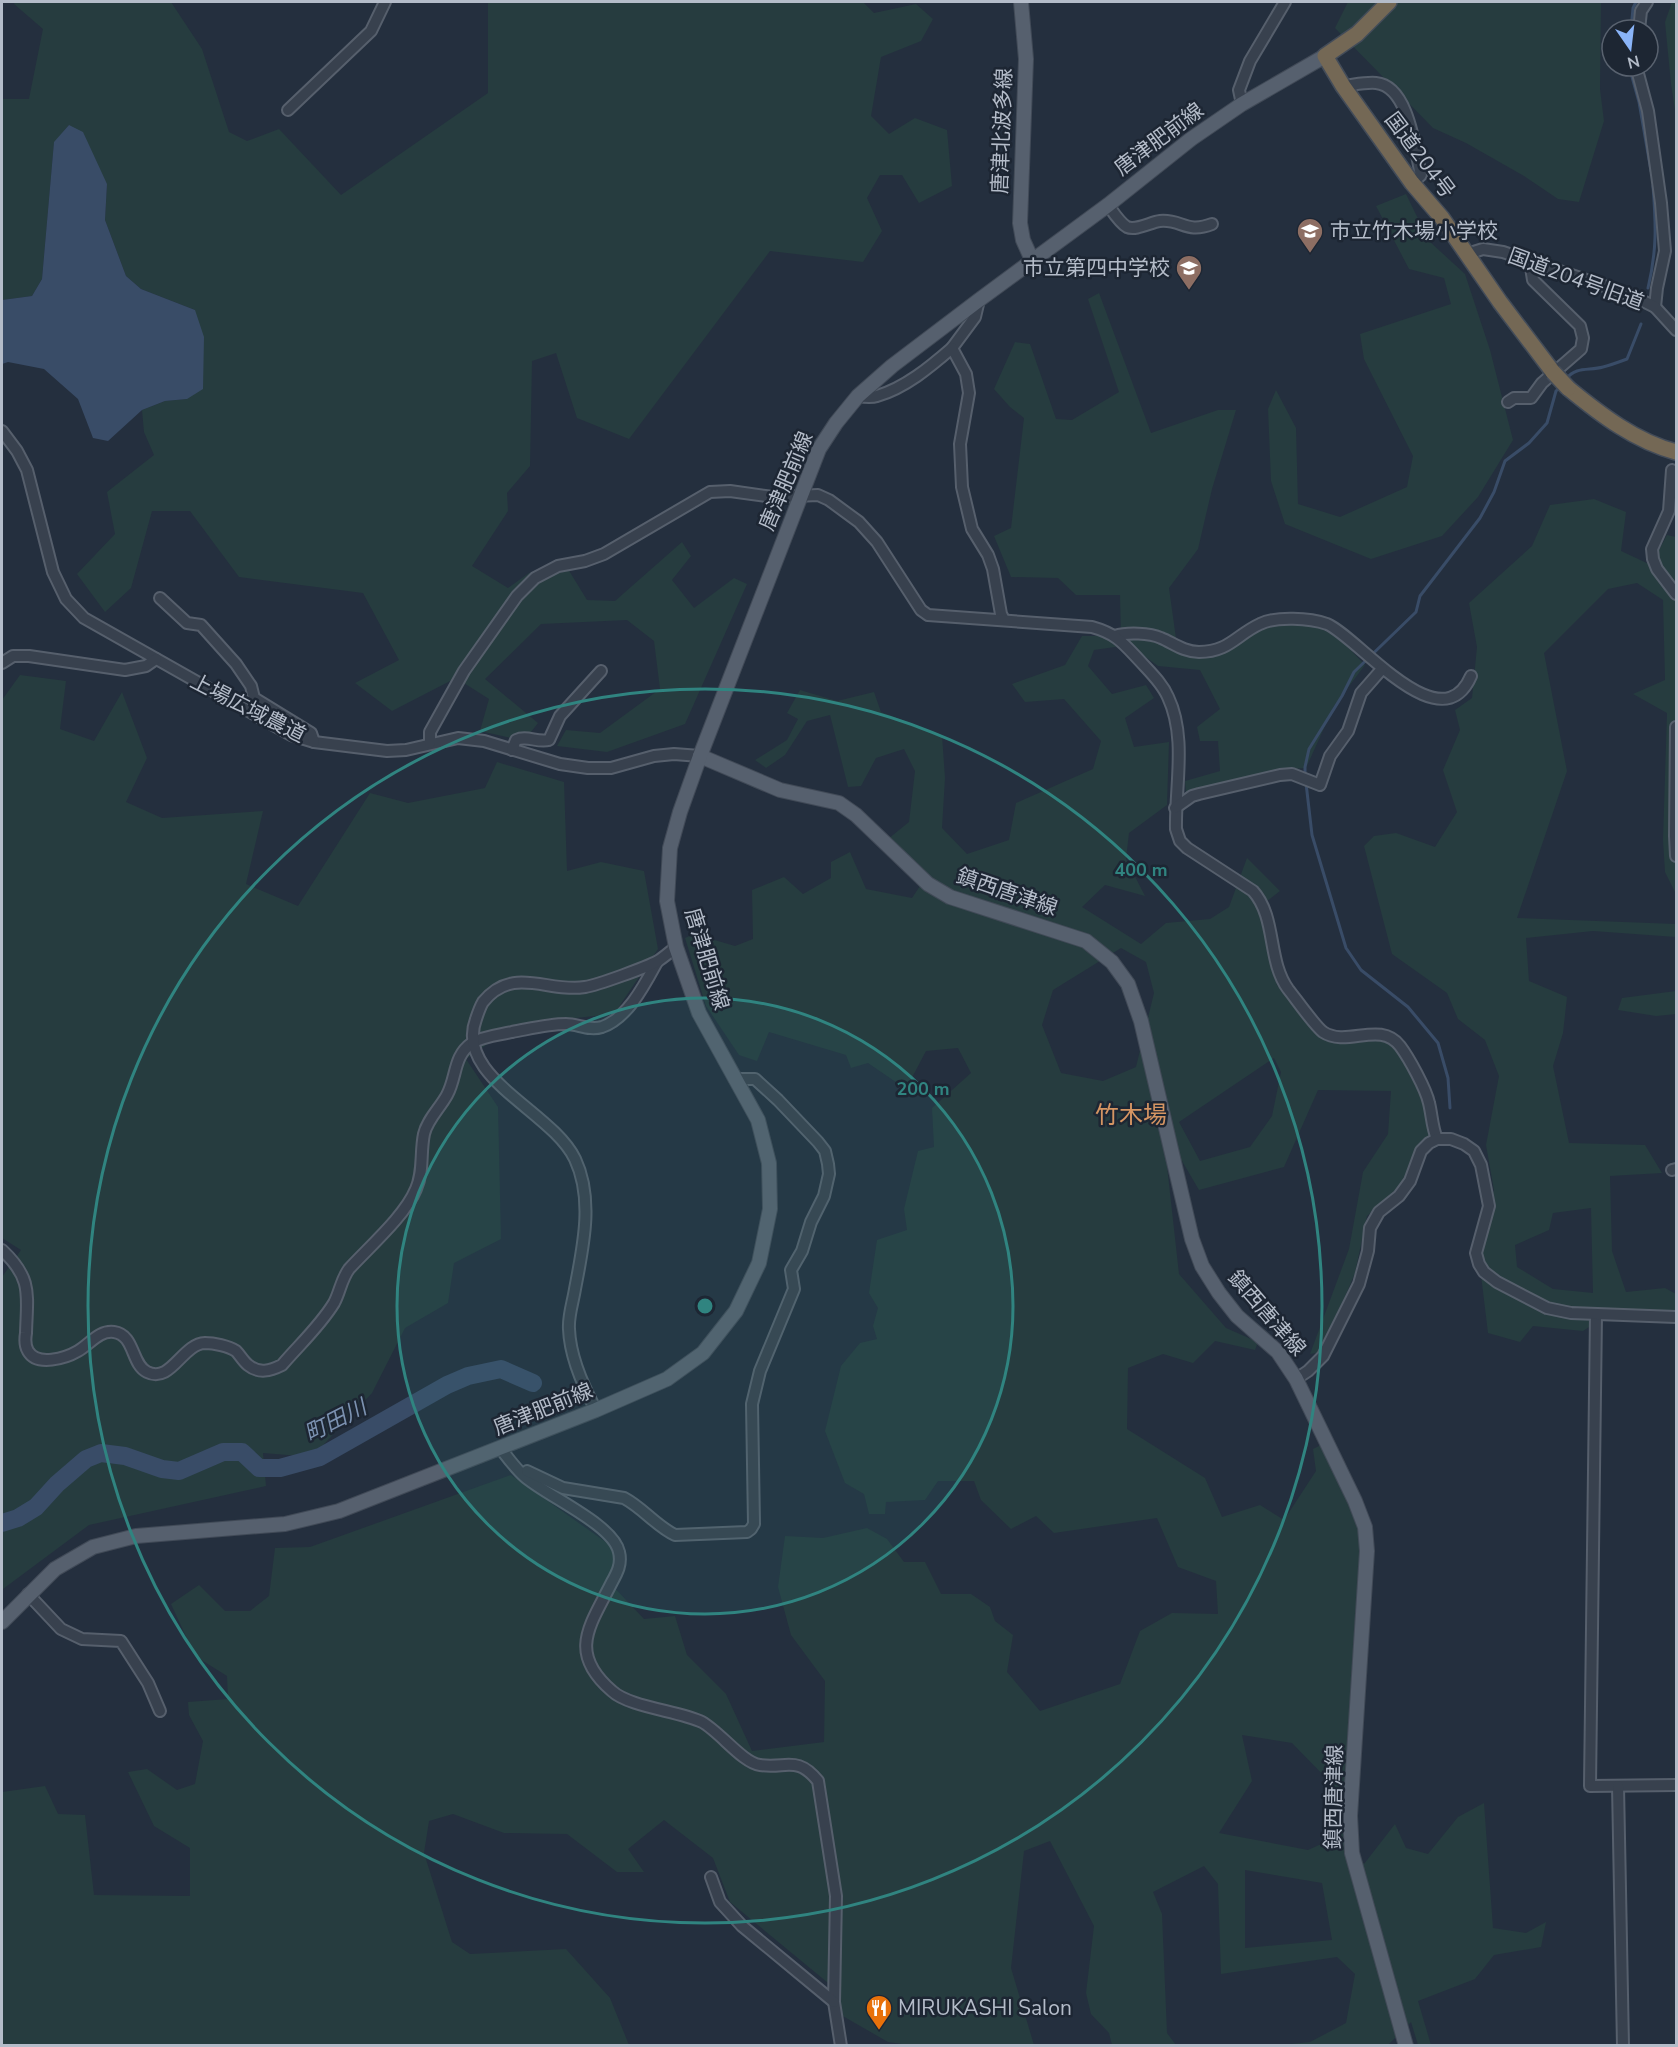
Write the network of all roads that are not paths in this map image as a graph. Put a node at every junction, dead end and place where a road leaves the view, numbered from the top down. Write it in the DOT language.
graph roads {
  1 [pos="385,2"];
  2 [pos="1021,2"];
  3 [pos="1285,2"];
  4 [pos="1389,2"];
  5 [pos="1647,2"];
  6 [pos="1640,18"];
  7 [pos="1325,57"];
  8 [pos="1639,78"];
  9 [pos="1343,86"];
  10 [pos="1242,104"];
  11 [pos="288,110"];
  12 [pos="1412,183"];
  13 [pos="1108,205"];
  14 [pos="1212,224"];
  15 [pos="1467,254"];
  16 [pos="1032,261"];
  17 [pos="1530,261"];
  18 [pos="979,300"];
  19 [pos="1655,307"];
  20 [pos="1677,330"];
  21 [pos="952,348"];
  22 [pos="858,396"];
  23 [pos="1508,402"];
  24 [pos="2,431"];
  25 [pos="1677,452"];
  26 [pos="1672,470"];
  27 [pos="801,497"];
  28 [pos="1677,594"];
  29 [pos="160,598"];
  30 [pos="1004,620"];
  31 [pos="1115,636"];
  32 [pos="156,659"];
  33 [pos="2,663"];
  34 [pos="1379,666"];
  35 [pos="601,671"];
  36 [pos="1471,676"];
  37 [pos="1677,727"];
  38 [pos="314,742"];
  39 [pos="430,743"];
  40 [pos="512,750"];
  41 [pos="700,756"];
  42 [pos="1176,808"];
  43 [pos="1677,856"];
  44 [pos="676,947"];
  45 [pos="657,962"];
  46 [pos="472,1044"];
  47 [pos="735,1079"];
  48 [pos="1437,1139"];
  49 [pos="2,1250"];
  50 [pos="1596,1314"];
  51 [pos="1677,1317"];
  52 [pos="1296,1379"];
  53 [pos="596,1410"];
  54 [pos="501,1449"];
  55 [pos="511,1462"];
  56 [pos="28,1594"];
  57 [pos="2,1622"];
  58 [pos="160,1711"];
  59 [pos="1677,1785"];
  60 [pos="1618,1786"];
  61 [pos="711,1877"];
  62 [pos="834,2002"];
  63 [pos="841,2046"];
  64 [pos="1406,2046"];
  65 [pos="1623,2046"];
  1 -- 11 [label="street"];
  2 -- 16 [label="main road, 唐津北波多線"];
  3 -- 10 [label="street"];
  4 -- 7 [label="highway"];
  5 -- 6 [label="street"];
  7 -- 9 [label="highway, 国道204号"];
  7 -- 10 [label="main road, 唐津肥前線"];
  8 -- 19 [label="street"];
  9 -- 12 [label="highway, 国道204号"];
  9 -- 12 [label="street"];
  10 -- 13 [label="main road, 唐津肥前線"];
  12 -- 15 [label="highway, 国道204号"];
  13 -- 14 [label="street"];
  13 -- 16 [label="main road, 唐津肥前線"];
  15 -- 17 [label="street, 国道204号旧道"];
  15 -- 25 [label="highway, 国道204号, bridge"];
  16 -- 18 [label="main road, 唐津肥前線"];
  17 -- 19 [label="street, 国道204号旧道"];
  17 -- 23 [label="street"];
  18 -- 21 [label="street"];
  18 -- 22 [label="main road, 唐津肥前線"];
  19 -- 20 [label="street, 国道204号旧道"];
  21 -- 22 [label="street"];
  21 -- 30 [label="street"];
  22 -- 27 [label="main road, 唐津肥前線"];
  24 -- 32 [label="street, 上場広域農道"];
  26 -- 28 [label="street"];
  27 -- 30 [label="street"];
  27 -- 39 [label="street"];
  27 -- 41 [label="main road, 唐津肥前線"];
  29 -- 38 [label="street"];
  30 -- 31 [label="street"];
  31 -- 34 [label="street"];
  31 -- 42 [label="street"];
  32 -- 33 [label="street"];
  32 -- 38 [label="street, 上場広域農道"];
  34 -- 36 [label="street"];
  34 -- 42 [label="street"];
  35 -- 40 [label="street"];
  37 -- 43 [label="street"];
  38 -- 39 [label="street, 上場広域農道"];
  39 -- 40 [label="street, 上場広域農道"];
  40 -- 41 [label="street, 上場広域農道"];
  41 -- 44 [label="main road, 唐津肥前線"];
  41 -- 52 [label="main road, 鎮西唐津線"];
  42 -- 48 [label="street"];
  44 -- 45 [label="street"];
  44 -- 47 [label="main road, 唐津肥前線"];
  45 -- 46 [label="street"];
  45 -- 46 [label="street"];
  46 -- 49 [label="street"];
  46 -- 53 [label="street"];
  47 -- 53 [label="main road, 唐津肥前線"];
  47 -- 55 [label="street"];
  48 -- 50 [label="street"];
  48 -- 52 [label="street"];
  50 -- 51 [label="street"];
  50 -- 60 [label="street"];
  52 -- 64 [label="main road, 鎮西唐津線"];
  53 -- 54 [label="main road, 唐津肥前線"];
  54 -- 55 [label="street"];
  54 -- 56 [label="main road, 唐津肥前線"];
  55 -- 62 [label="street"];
  56 -- 57 [label="main road, 唐津肥前線"];
  56 -- 58 [label="street"];
  59 -- 60 [label="street"];
  60 -- 65 [label="street"];
  61 -- 62 [label="street"];
  62 -- 63 [label="street"];
}
